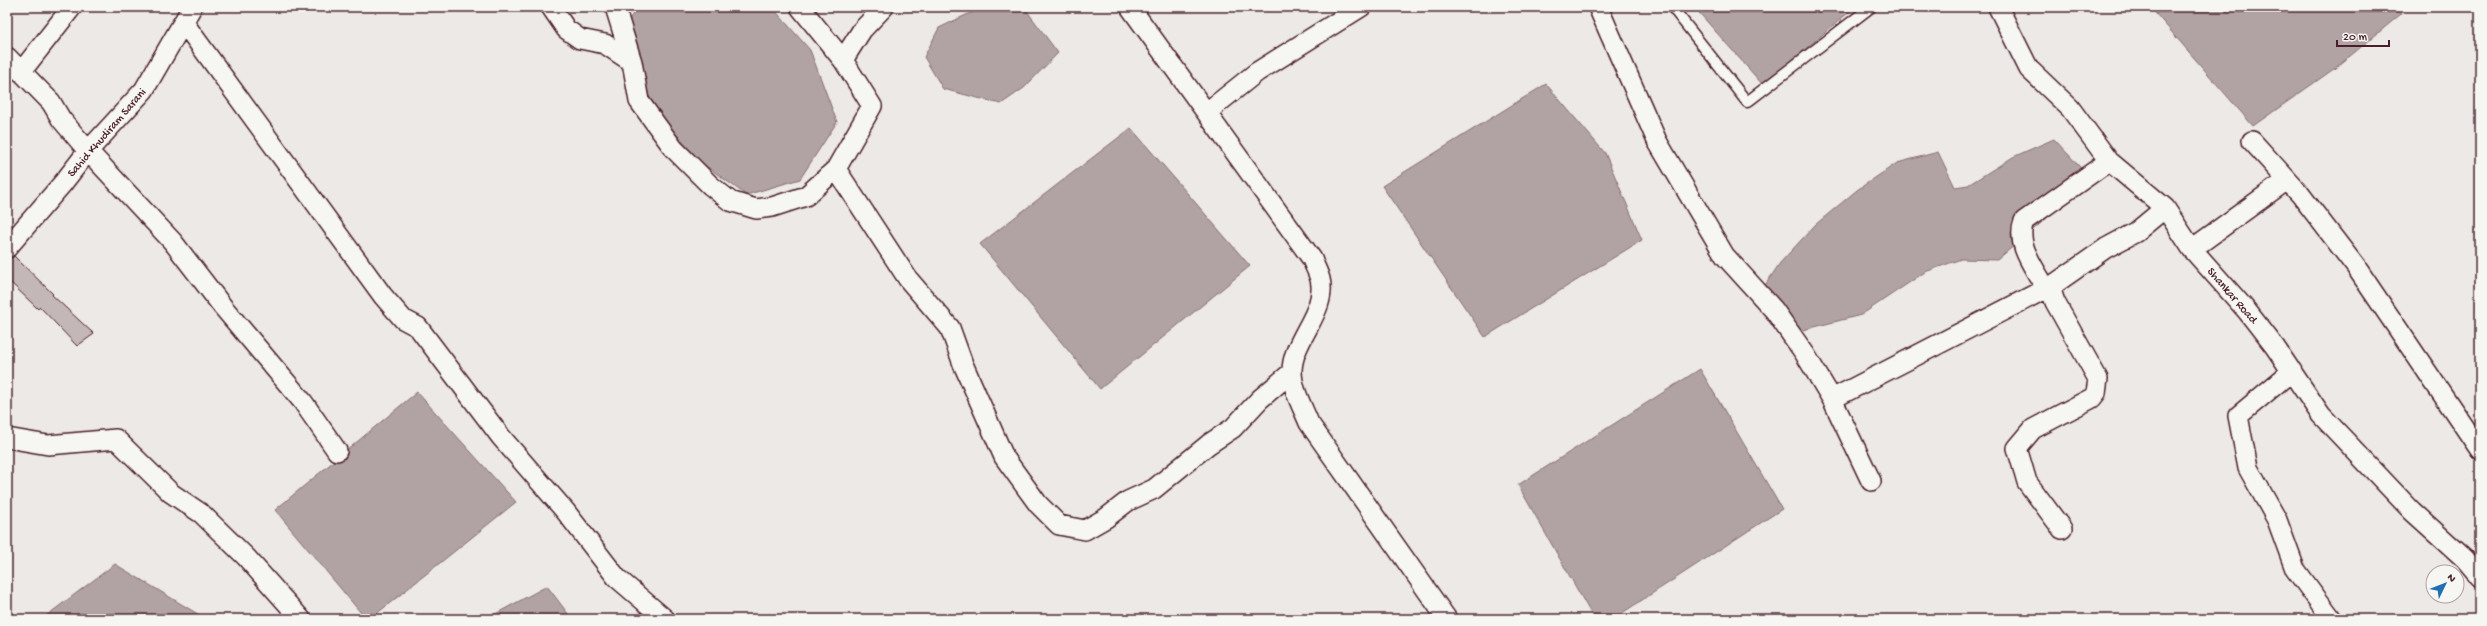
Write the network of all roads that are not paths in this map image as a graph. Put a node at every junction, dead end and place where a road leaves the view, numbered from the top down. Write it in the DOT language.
graph roads {
  1 [pos="72,7"];
  2 [pos="551,7"];
  3 [pos="615,7"];
  4 [pos="800,7"];
  5 [pos="884,7"];
  6 [pos="1130,7"];
  7 [pos="1361,7"];
  8 [pos="1598,7"];
  9 [pos="1672,7"];
  10 [pos="1871,7"];
  11 [pos="1998,7"];
  12 [pos="188,15"];
  13 [pos="7,57"];
  14 [pos="843,60"];
  15 [pos="632,62"];
  16 [pos="21,72"];
  17 [pos="1207,112"];
  18 [pos="2252,141"];
  19 [pos="88,151"];
  20 [pos="2109,161"];
  21 [pos="836,170"];
  22 [pos="2288,180"];
  23 [pos="2165,208"];
  24 [pos="7,248"];
  25 [pos="2192,249"];
  26 [pos="2050,287"];
  27 [pos="2292,371"];
  28 [pos="1292,372"];
  29 [pos="1832,399"];
  30 [pos="7,438"];
  31 [pos="2480,450"];
  32 [pos="337,451"];
  33 [pos="1871,481"];
  34 [pos="2062,529"];
  35 [pos="2480,576"];
  36 [pos="301,619"];
  37 [pos="665,619"];
  38 [pos="1447,619"];
  39 [pos="2332,619"];
  1 -- 16 [label="street"];
  2 -- 15 [label="street"];
  3 -- 15 [label="street"];
  4 -- 14 [label="street"];
  5 -- 14 [label="street"];
  6 -- 17 [label="street"];
  7 -- 17 [label="street"];
  8 -- 29 [label="street"];
  9 -- 10 [label="lane"];
  11 -- 20 [label="street, Shankar Road"];
  12 -- 19 [label="street, Sahid Khudiram Sarani"];
  12 -- 37 [label="street"];
  13 -- 16 [label="street"];
  14 -- 21 [label="street"];
  15 -- 21 [label="street"];
  16 -- 19 [label="street"];
  17 -- 28 [label="street"];
  18 -- 22 [label="street"];
  19 -- 24 [label="street, Sahid Khudiram Sarani"];
  19 -- 32 [label="street"];
  20 -- 23 [label="street, Shankar Road"];
  20 -- 26 [label="street"];
  21 -- 28 [label="street"];
  22 -- 25 [label="street"];
  22 -- 31 [label="street"];
  23 -- 25 [label="street, Shankar Road"];
  23 -- 26 [label="street"];
  25 -- 27 [label="street, Shankar Road"];
  26 -- 29 [label="street"];
  26 -- 34 [label="street"];
  27 -- 35 [label="street, Shankar Road"];
  27 -- 39 [label="street"];
  28 -- 38 [label="street"];
  29 -- 33 [label="street"];
  30 -- 36 [label="street"];
}
